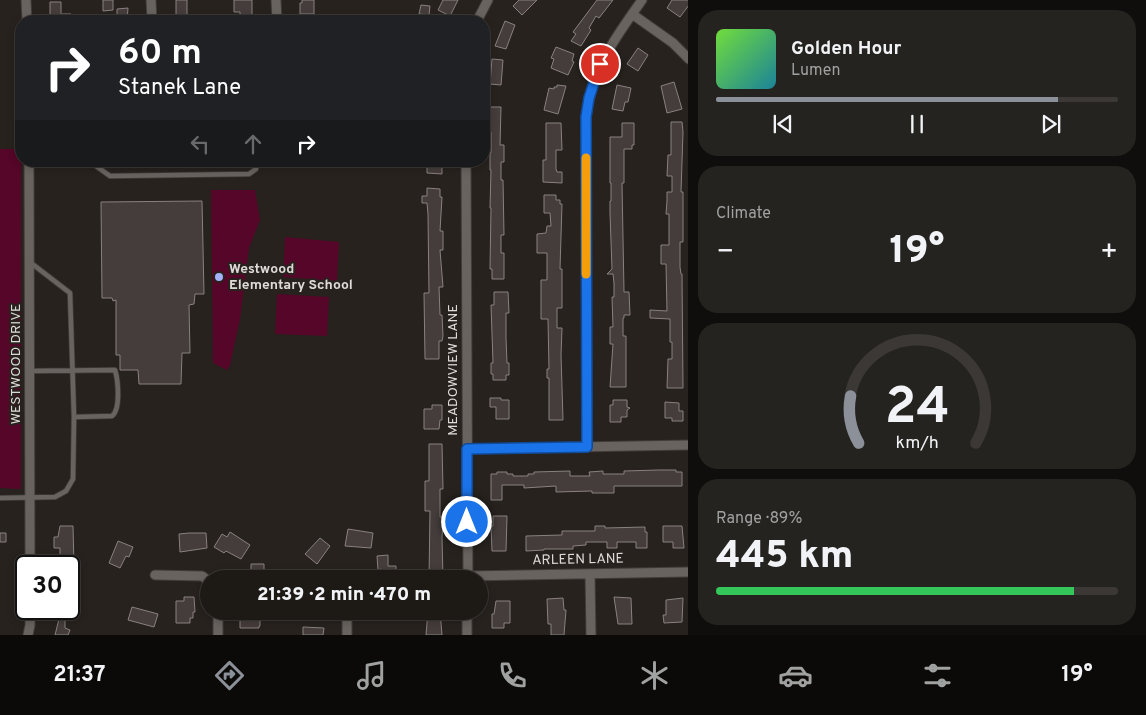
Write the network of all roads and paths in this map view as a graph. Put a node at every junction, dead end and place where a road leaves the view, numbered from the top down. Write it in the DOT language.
graph roads {
  1 [pos="26,0"];
  2 [pos="151,0"];
  3 [pos="276,0"];
  4 [pos="488,0"];
  5 [pos="642,0"];
  6 [pos="632,14"];
  7 [pos="27,15"];
  8 [pos="152,15"];
  9 [pos="276,15"];
  10 [pos="480,15"];
  11 [pos="688,59"];
  12 [pos="30,167"];
  13 [pos="97,167"];
  14 [pos="256,167"];
  15 [pos="466,167"];
  16 [pos="30,262"];
  17 [pos="73,369"];
  18 [pos="30,370"];
  19 [pos="74,417"];
  20 [pos="688,446"];
  21 [pos="587,447"];
  22 [pos="467,449"];
  23 [pos="0,498"];
  24 [pos="30,498"];
  25 [pos="30,555"];
  26 [pos="468,570"];
  27 [pos="688,572"];
  28 [pos="590,574"];
  29 [pos="155,575"];
  30 [pos="200,576"];
  31 [pos="488,577"];
  32 [pos="30,620"];
  33 [pos="218,620"];
  34 [pos="347,620"];
  35 [pos="468,620"];
  36 [pos="28,635"];
  37 [pos="218,635"];
  38 [pos="347,635"];
  39 [pos="467,635"];
  40 [pos="591,635"];
  1 -- 7 [label="street"];
  2 -- 8 [label="street"];
  3 -- 9 [label="street"];
  4 -- 10 [label="street"];
  5 -- 6 [label="street"];
  6 -- 11 [label="street"];
  6 -- 21 [label="street"];
  12 -- 16 [label="street, WESTWOOD DRIVE"];
  13 -- 14 [label="lane"];
  15 -- 22 [label="street, MEADOWVIEW LANE"];
  16 -- 17 [label="lane"];
  16 -- 18 [label="street, WESTWOOD DRIVE"];
  17 -- 18 [label="lane"];
  17 -- 19 [label="lane"];
  17 -- 19 [label="lane"];
  18 -- 24 [label="street, WESTWOOD DRIVE"];
  19 -- 24 [label="lane"];
  20 -- 21 [label="street"];
  21 -- 22 [label="street"];
  22 -- 26 [label="street, MEADOWVIEW LANE"];
  23 -- 24 [label="lane"];
  24 -- 25 [label="street, WESTWOOD DRIVE"];
  27 -- 28 [label="street, ARLEEN LANE"];
  28 -- 31 [label="street, ARLEEN LANE"];
  28 -- 40 [label="street"];
  29 -- 30 [label="street"];
  32 -- 36 [label="street"];
  33 -- 37 [label="street"];
  34 -- 38 [label="street"];
  35 -- 39 [label="street"];
}
